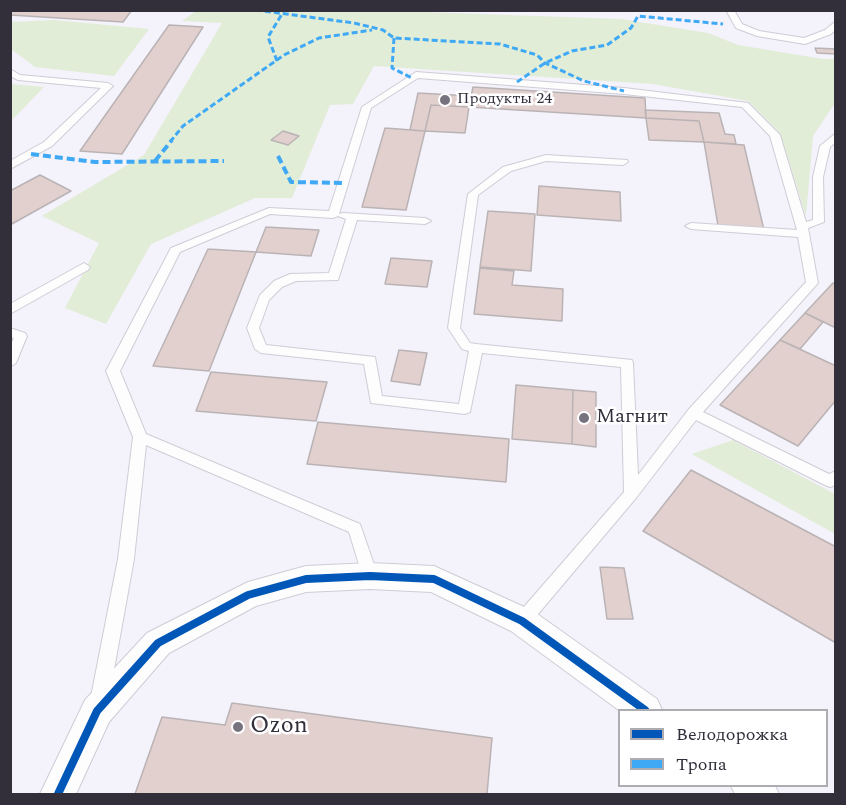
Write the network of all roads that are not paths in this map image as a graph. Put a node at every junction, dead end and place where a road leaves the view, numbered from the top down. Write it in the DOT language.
graph roads {
  1 [pos="729,10"];
  2 [pos="836,24"];
  3 [pos="10,72"];
  4 [pos="836,136"];
  5 [pos="623,162"];
  6 [pos="10,166"];
  7 [pos="333,215"];
  8 [pos="352,217"];
  9 [pos="425,221"];
  10 [pos="691,226"];
  11 [pos="802,230"];
  12 [pos="84,267"];
  13 [pos="10,310"];
  14 [pos="10,332"];
  15 [pos="476,348"];
  16 [pos="10,363"];
  17 [pos="694,413"];
  18 [pos="140,437"];
  19 [pos="836,476"];
  20 [pos="631,494"];
  21 [pos="370,576"];
  22 [pos="522,621"];
  23 [pos="642,709"];
  24 [pos="98,711"];
  25 [pos="58,795"];
  1 -- 2 [label="lane"];
  3 -- 6 [label="lane"];
  4 -- 11 [label="lane"];
  5 -- 15 [label="lane"];
  7 -- 8 [label="lane"];
  7 -- 11 [label="lane"];
  7 -- 18 [label="lane"];
  8 -- 9 [label="lane"];
  8 -- 15 [label="lane"];
  10 -- 11 [label="lane"];
  11 -- 17 [label="lane"];
  12 -- 13 [label="lane"];
  14 -- 16 [label="lane"];
  15 -- 20 [label="lane"];
  17 -- 19 [label="lane"];
  17 -- 20 [label="lane"];
  18 -- 21 [label="lane"];
  18 -- 24 [label="lane"];
  20 -- 22 [label="lane"];
  21 -- 22 [label="street"];
  21 -- 24 [label="street"];
  22 -- 23 [label="street"];
  24 -- 25 [label="street"];
}
